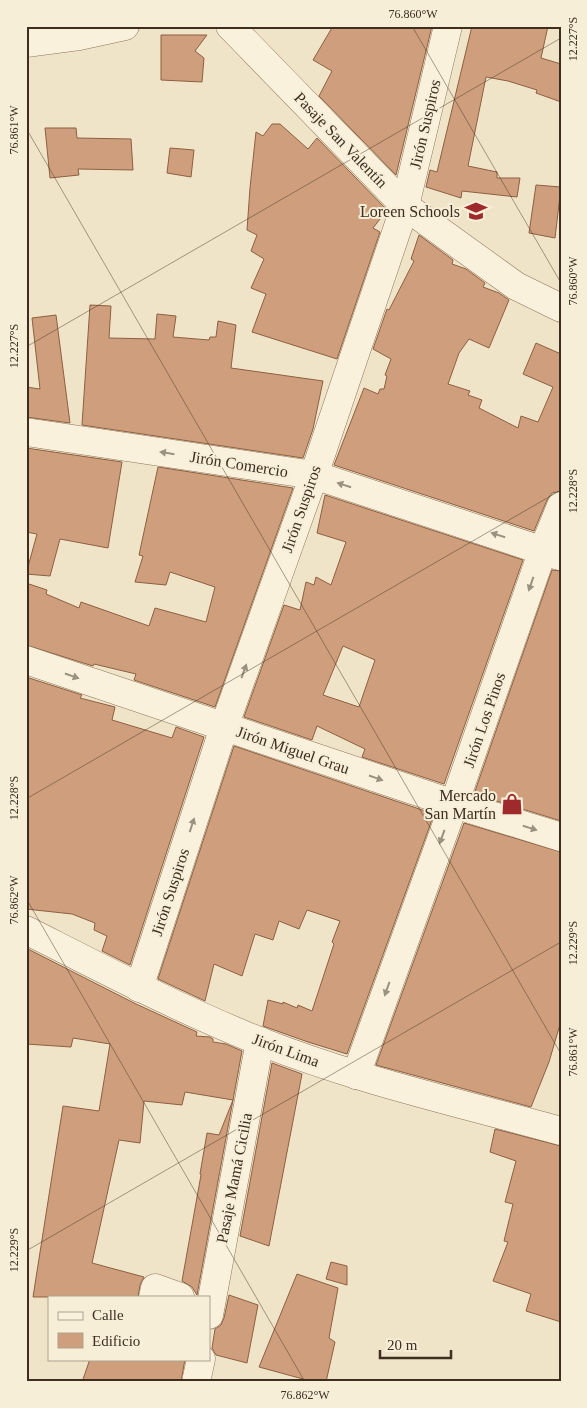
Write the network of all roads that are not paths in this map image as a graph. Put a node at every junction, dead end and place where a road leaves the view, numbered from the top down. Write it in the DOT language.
graph roads {
  1 [pos="124,26"];
  2 [pos="230,26"];
  3 [pos="448,26"];
  4 [pos="26,43"];
  5 [pos="405,206"];
  6 [pos="561,308"];
  7 [pos="26,432"];
  8 [pos="314,475"];
  9 [pos="561,506"];
  10 [pos="552,554"];
  11 [pos="26,660"];
  12 [pos="224,727"];
  13 [pos="454,804"];
  14 [pos="561,837"];
  15 [pos="26,930"];
  16 [pos="139,988"];
  17 [pos="260,1041"];
  18 [pos="356,1075"];
  19 [pos="561,1132"];
  20 [pos="153,1296"];
  21 [pos="177,1296"];
  22 [pos="210,1305"];
  23 [pos="201,1360"];
  24 [pos="196,1382"];
  1 -- 4 [label="street"];
  2 -- 5 [label="street, Pasaje San Valentín"];
  3 -- 5 [label="street, Jirón Suspiros"];
  5 -- 6 [label="street, Pasaje San Valentín"];
  5 -- 8 [label="street, Jirón Suspiros"];
  8 -- 7 [label="street, Jirón Comercio, one-way"];
  10 -- 8 [label="street, Jirón Comercio, one-way"];
  12 -- 8 [label="street, Jirón Suspiros, one-way"];
  9 -- 10 [label="street, Jirón Los Pinos"];
  10 -- 13 [label="street, Jirón Los Pinos, one-way"];
  11 -- 12 [label="street, Jirón Miguel Grau, one-way"];
  12 -- 13 [label="street, Jirón Miguel Grau, one-way"];
  16 -- 12 [label="street, Jirón Suspiros, one-way"];
  13 -- 14 [label="street, Jirón Miguel Grau, one-way"];
  13 -- 18 [label="street, Jirón Los Pinos, one-way"];
  15 -- 16 [label="street, Jirón Lima"];
  16 -- 17 [label="street, Jirón Lima"];
  17 -- 18 [label="street, Jirón Lima"];
  17 -- 22 [label="street, Pasaje Mamá Cicilia"];
  18 -- 19 [label="street, Jirón Lima"];
  20 -- 21 [label="street"];
  23 -- 24 [label="street"];
}
